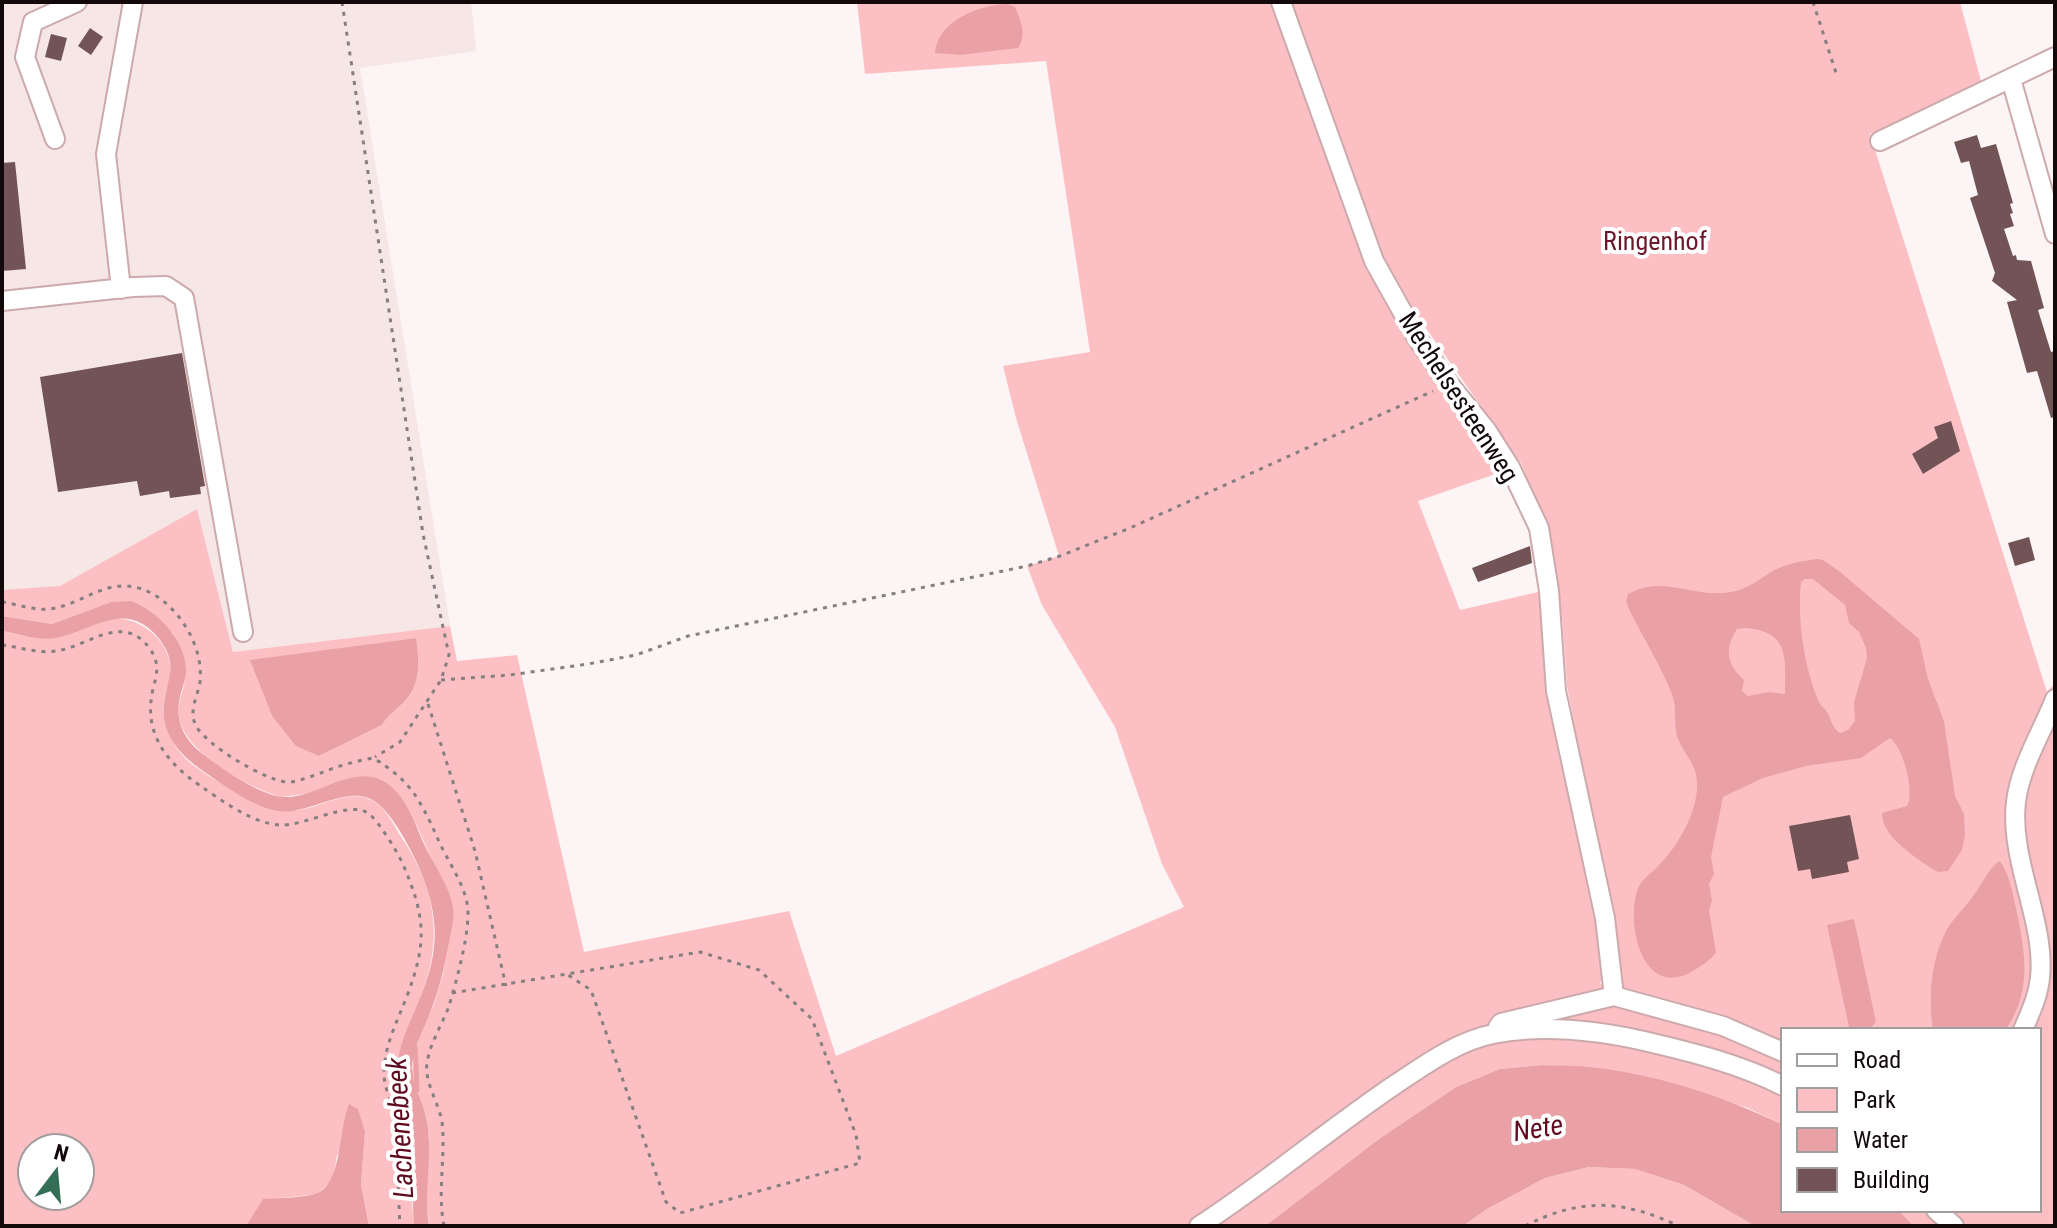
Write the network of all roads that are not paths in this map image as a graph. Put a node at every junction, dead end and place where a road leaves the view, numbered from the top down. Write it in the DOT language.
graph roads {
  1 [pos="77,2"];
  2 [pos="133,2"];
  3 [pos="1281,2"];
  4 [pos="2055,57"];
  5 [pos="2011,79"];
  6 [pos="55,139"];
  7 [pos="1880,141"];
  8 [pos="2055,234"];
  9 [pos="121,289"];
  10 [pos="2,301"];
  11 [pos="243,632"];
  12 [pos="2055,699"];
  13 [pos="1614,996"];
  14 [pos="2024,1028"];
  15 [pos="1491,1034"];
  16 [pos="1781,1051"];
  17 [pos="1781,1085"];
  18 [pos="1938,1212"];
  19 [pos="1199,1226"];
  20 [pos="1954,1226"];
  1 -- 6 [label="street"];
  2 -- 9 [label="street"];
  3 -- 13 [label="street, Mechelsesteenweg"];
  4 -- 5 [label="street"];
  5 -- 7 [label="street"];
  5 -- 8 [label="street"];
  9 -- 10 [label="street"];
  9 -- 11 [label="street"];
  12 -- 14 [label="street"];
  13 -- 15 [label="street"];
  13 -- 16 [label="street"];
  15 -- 17 [label="street"];
  15 -- 19 [label="street"];
  18 -- 20 [label="street"];
}
